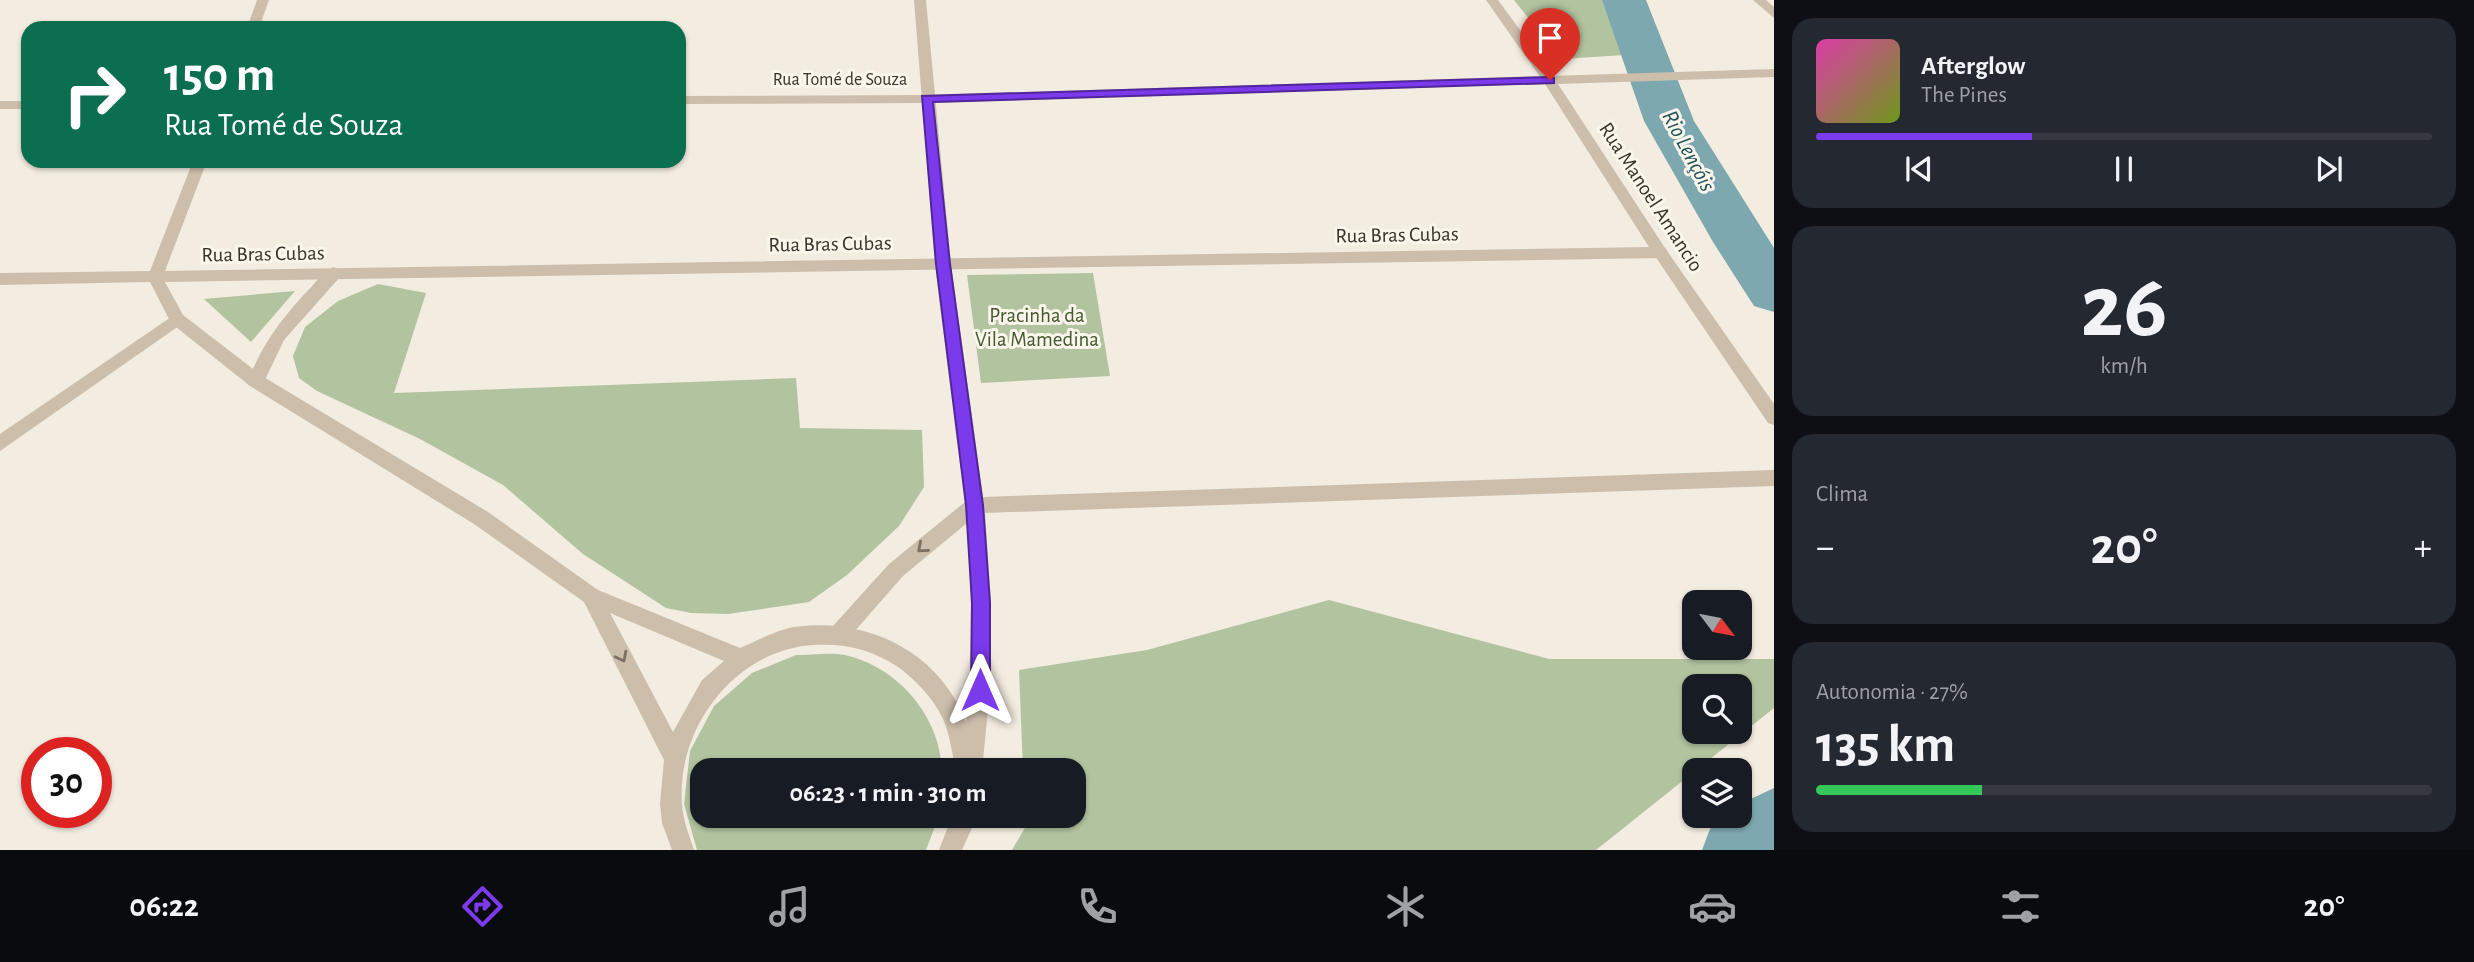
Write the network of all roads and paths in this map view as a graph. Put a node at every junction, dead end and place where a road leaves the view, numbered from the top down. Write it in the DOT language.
graph roads {
  1 [pos="263,0"];
  2 [pos="920,0"];
  3 [pos="1492,0"];
  4 [pos="1759,0"];
  5 [pos="1774,14"];
  6 [pos="256,21"];
  7 [pos="1774,73"];
  8 [pos="1550,80"];
  9 [pos="927,99"];
  10 [pos="686,100"];
  11 [pos="0,105"];
  12 [pos="21,105"];
  13 [pos="197,168"];
  14 [pos="1660,252"];
  15 [pos="943,264"];
  16 [pos="334,273"];
  17 [pos="155,277"];
  18 [pos="0,279"];
  19 [pos="177,319"];
  20 [pos="256,381"];
  21 [pos="1774,418"];
  22 [pos="0,444"];
  23 [pos="1774,478"];
  24 [pos="975,505"];
  25 [pos="591,596"];
  26 [pos="840,633"];
  27 [pos="740,658"];
  28 [pos="674,757"];
  29 [pos="967,758"];
  30 [pos="971,758"];
  31 [pos="672,816"];
  32 [pos="961,828"];
  33 [pos="669,850"];
  34 [pos="683,850"];
  35 [pos="950,850"];
  1 -- 6 [label="street"];
  2 -- 9 [label="street"];
  3 -- 8 [label="street, Rua Manoel Amancio"];
  4 -- 5 [label="street"];
  7 -- 8 [label="street, Rua Tomé de Souza"];
  8 -- 9 [label="street, Rua Tomé de Souza"];
  8 -- 14 [label="street, Rua Manoel Amancio"];
  9 -- 10 [label="street, Rua Tomé de Souza"];
  9 -- 15 [label="street"];
  11 -- 12 [label="street"];
  13 -- 17 [label="street"];
  14 -- 15 [label="street, Rua Bras Cubas"];
  14 -- 21 [label="street, Rua Manoel Amancio"];
  15 -- 16 [label="street, Rua Bras Cubas"];
  15 -- 24 [label="street"];
  16 -- 17 [label="street, Rua Bras Cubas"];
  16 -- 20 [label="street"];
  17 -- 18 [label="street, Rua Bras Cubas"];
  17 -- 19 [label="street"];
  19 -- 20 [label="street"];
  19 -- 22 [label="street"];
  20 -- 25 [label="street"];
  23 -- 24 [label="street"];
  24 -- 26 [label="street, one-way"];
  24 -- 30 [label="street"];
  25 -- 27 [label="street"];
  25 -- 28 [label="street, one-way"];
  26 -- 27 [label="street"];
  26 -- 29 [label="street"];
  27 -- 28 [label="street"];
  28 -- 31 [label="street"];
  31 -- 33 [label="street"];
  31 -- 34 [label="street"];
  32 -- 35 [label="street"];
}
